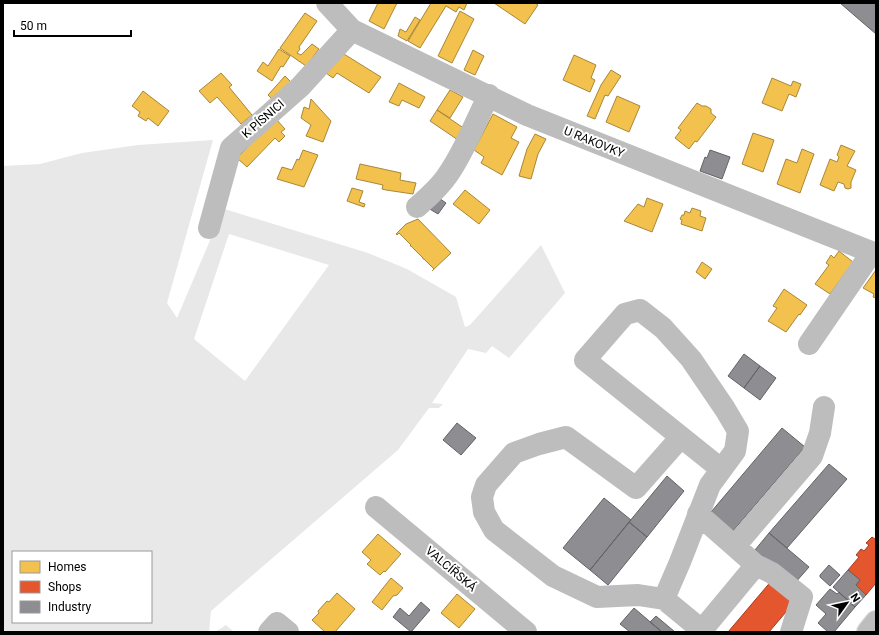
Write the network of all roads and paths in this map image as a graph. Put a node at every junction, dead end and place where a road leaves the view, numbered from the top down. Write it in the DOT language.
graph roads {
  1 [pos="327,3"];
  2 [pos="352,30"];
  3 [pos="488,95"];
  4 [pos="417,208"];
  5 [pos="209,228"];
  6 [pos="874,253"];
  7 [pos="809,344"];
  8 [pos="824,407"];
  9 [pos="681,437"];
  10 [pos="721,469"];
  11 [pos="376,507"];
  12 [pos="698,514"];
  13 [pos="735,546"];
  14 [pos="756,565"];
  15 [pos="664,598"];
  16 [pos="876,622"];
  17 [pos="703,631"];
  18 [pos="526,632"];
  19 [pos="791,632"];
  20 [pos="868,632"];
  1 -- 2 [label="street, U RAKOVKY"];
  2 -- 3 [label="street, U RAKOVKY"];
  2 -- 5 [label="street, K PÍSNICI"];
  3 -- 4 [label="street"];
  3 -- 6 [label="street, U RAKOVKY"];
  6 -- 7 [label="street"];
  8 -- 13 [label="street"];
  9 -- 10 [label="street"];
  9 -- 10 [label="street"];
  9 -- 15 [label="street"];
  10 -- 12 [label="street"];
  11 -- 18 [label="street, VALCÍŘSKÁ"];
  12 -- 13 [label="street"];
  12 -- 15 [label="street"];
  13 -- 14 [label="street"];
  14 -- 17 [label="street"];
  14 -- 19 [label="street"];
  15 -- 17 [label="street"];
  16 -- 20 [label="street"];
}
